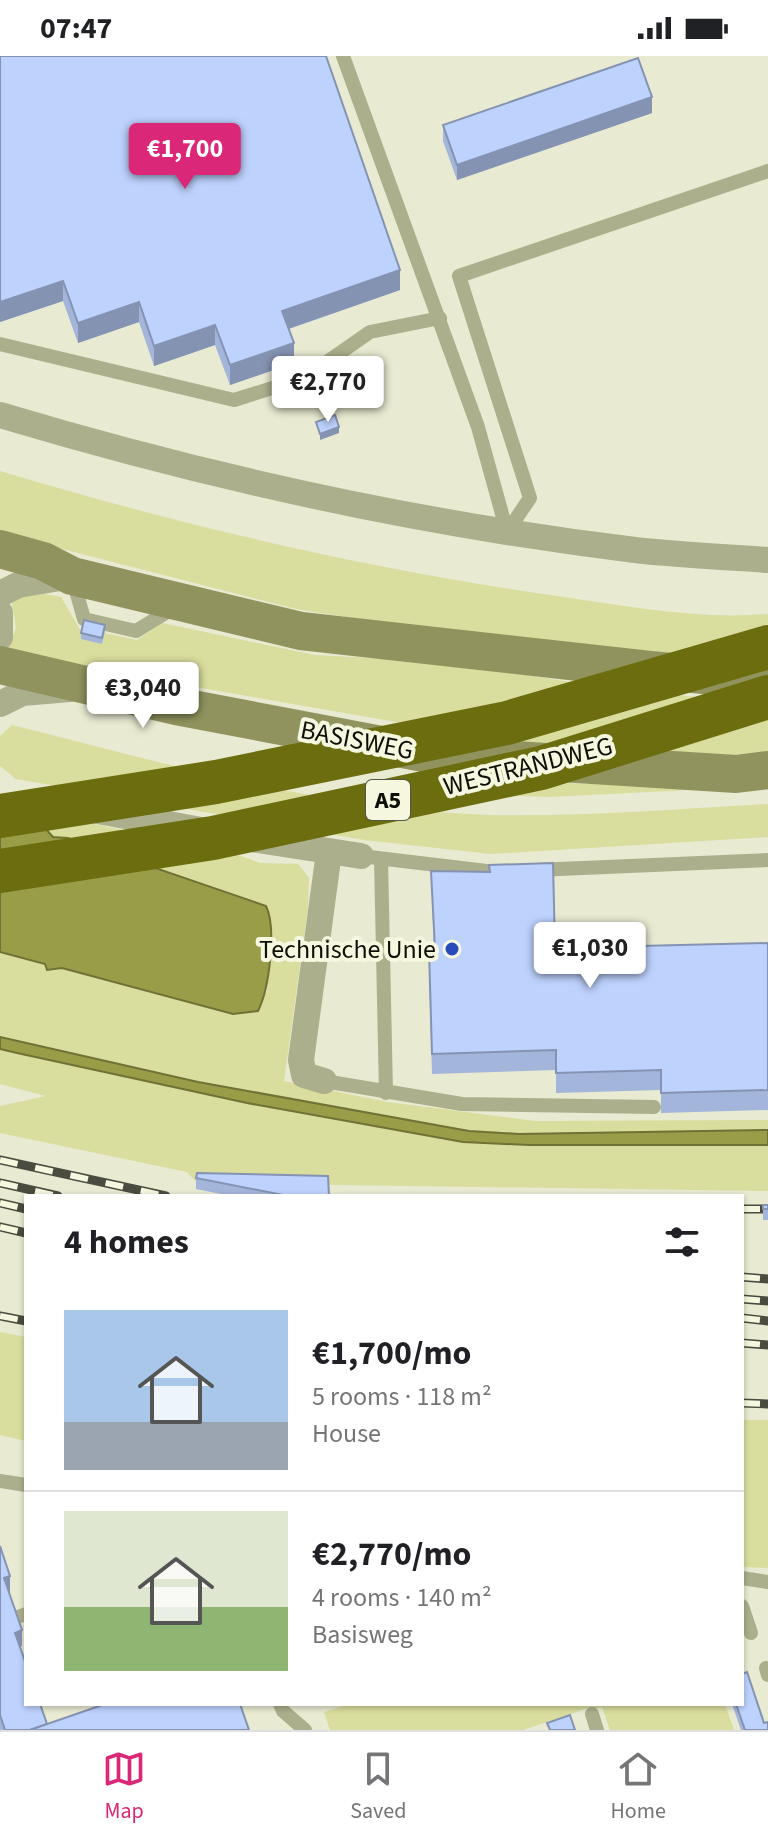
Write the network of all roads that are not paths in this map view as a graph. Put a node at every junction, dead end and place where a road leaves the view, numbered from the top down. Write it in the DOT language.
graph roads {
  1 [pos="343,56"];
  2 [pos="768,171"];
  3 [pos="440,318"];
  4 [pos="0,344"];
  5 [pos="0,415"];
  6 [pos="507,532"];
  7 [pos="0,549"];
  8 [pos="768,560"];
  9 [pos="72,576"];
  10 [pos="0,594"];
  11 [pos="0,613"];
  12 [pos="0,637"];
  13 [pos="768,647"];
  14 [pos="0,665"];
  15 [pos="768,676"];
  16 [pos="94,687"];
  17 [pos="768,697"];
  18 [pos="0,704"];
  19 [pos="768,770"];
  20 [pos="0,793"];
  21 [pos="0,816"];
  22 [pos="329,852"];
  23 [pos="371,857"];
  24 [pos="768,860"];
  25 [pos="0,871"];
  26 [pos="324,1081"];
  27 [pos="386,1093"];
  28 [pos="654,1107"];
  29 [pos="0,1481"];
  30 [pos="24,1485"];
  31 [pos="744,1578"];
  32 [pos="768,1582"];
  33 [pos="744,1612"];
  34 [pos="751,1633"];
  35 [pos="281,1706"];
  36 [pos="592,1714"];
  37 [pos="305,1730"];
  38 [pos="597,1730"];
  1 -- 3 [label="lane"];
  2 -- 6 [label="lane"];
  3 -- 4 [label="lane"];
  3 -- 6 [label="lane"];
  5 -- 6 [label="street"];
  6 -- 8 [label="street"];
  7 -- 9 [label="main road"];
  9 -- 10 [label="street"];
  9 -- 15 [label="main road"];
  11 -- 12 [label="street"];
  13 -- 21 [label="highway, WESTRANDWEG / A5, bridge"];
  14 -- 16 [label="main road, BASISWEG"];
  16 -- 18 [label="street"];
  16 -- 19 [label="main road, BASISWEG"];
  17 -- 25 [label="highway, WESTRANDWEG / A5, bridge"];
  20 -- 22 [label="street"];
  22 -- 23 [label="street"];
  22 -- 26 [label="street"];
  23 -- 24 [label="lane"];
  23 -- 27 [label="lane"];
  26 -- 27 [label="lane"];
  27 -- 28 [label="lane"];
  29 -- 30 [label="lane"];
  31 -- 32 [label="lane"];
  33 -- 34 [label="lane"];
  35 -- 37 [label="lane"];
  36 -- 38 [label="lane"];
}
